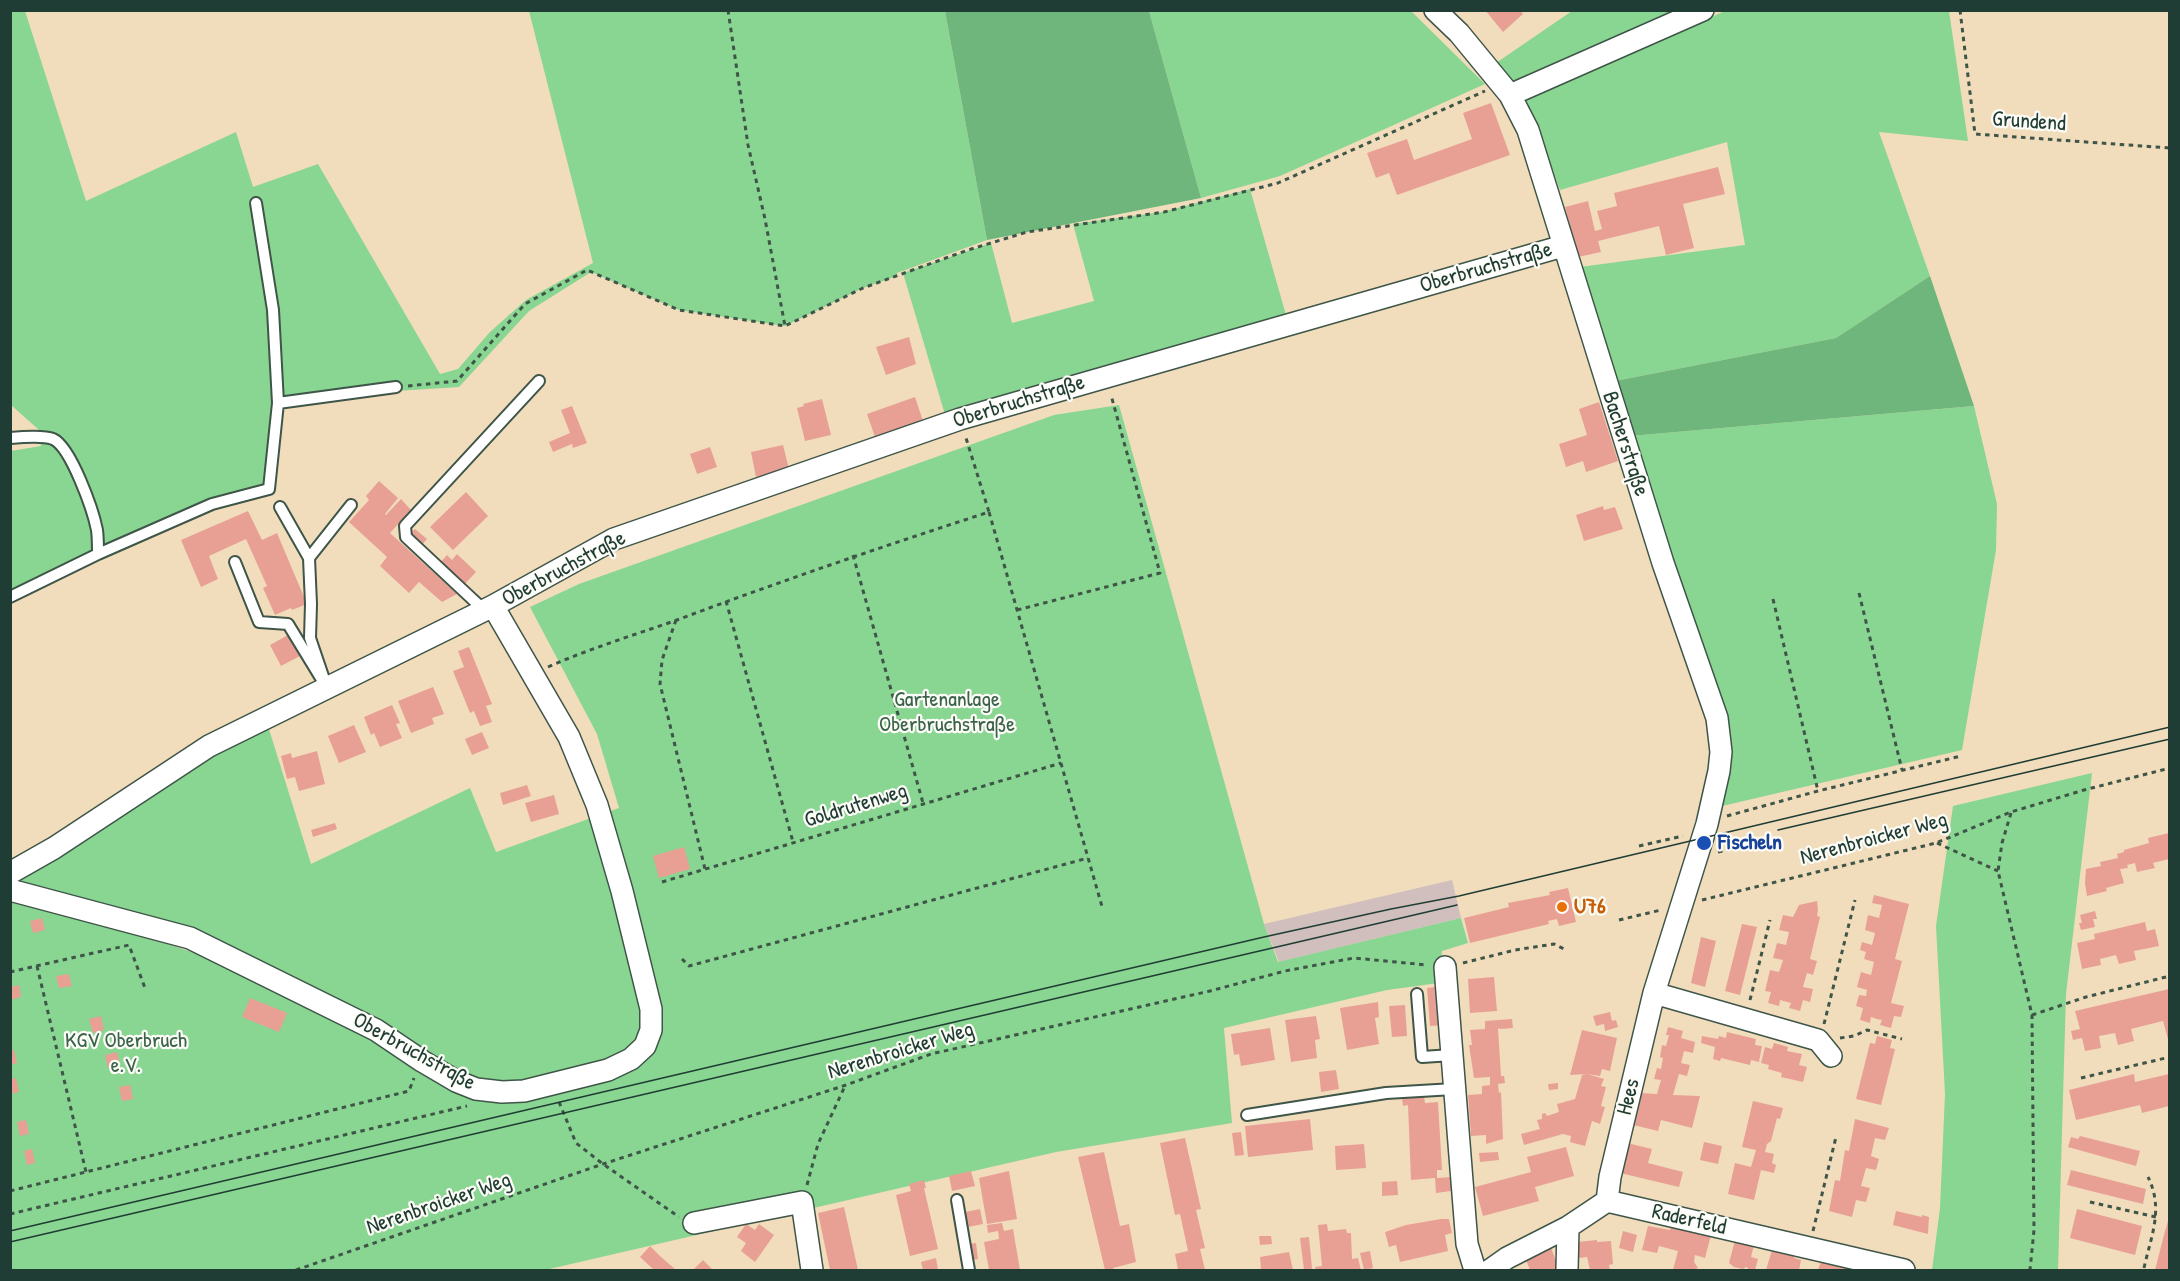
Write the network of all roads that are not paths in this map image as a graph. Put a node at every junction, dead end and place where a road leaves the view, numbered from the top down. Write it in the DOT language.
graph roads {
  1 [pos="1435,10"];
  2 [pos="1704,10"];
  3 [pos="1510,95"];
  4 [pos="256,203"];
  5 [pos="1563,246"];
  6 [pos="539,381"];
  7 [pos="396,387"];
  8 [pos="278,403"];
  9 [pos="10,438"];
  10 [pos="351,505"];
  11 [pos="280,507"];
  12 [pos="98,554"];
  13 [pos="309,558"];
  14 [pos="236,562"];
  15 [pos="10,597"];
  16 [pos="488,608"];
  17 [pos="327,688"];
  18 [pos="10,873"];
  19 [pos="10,890"];
  20 [pos="1681,905"];
  21 [pos="1445,968"];
  22 [pos="1654,993"];
  23 [pos="1417,994"];
  24 [pos="1824,1048"];
  25 [pos="1452,1055"];
  26 [pos="1454,1089"];
  27 [pos="1247,1115"];
  28 [pos="957,1200"];
  29 [pos="1607,1201"];
  30 [pos="694,1223"];
  31 [pos="1568,1227"];
  32 [pos="812,1270"];
  33 [pos="969,1270"];
  34 [pos="1475,1270"];
  35 [pos="1490,1270"];
  36 [pos="1567,1270"];
  37 [pos="1904,1270"];
  1 -- 3 [label="street, Bacherstraße"];
  2 -- 3 [label="street"];
  3 -- 5 [label="street, Bacherstraße"];
  4 -- 8 [label="lane"];
  5 -- 16 [label="street, Oberbruchstraße"];
  5 -- 20 [label="street, Bacherstraße"];
  6 -- 16 [label="lane, Oberbruchstraße"];
  7 -- 8 [label="lane"];
  8 -- 12 [label="lane"];
  9 -- 12 [label="lane"];
  10 -- 13 [label="lane"];
  11 -- 13 [label="lane"];
  12 -- 15 [label="lane"];
  13 -- 17 [label="lane"];
  14 -- 17 [label="lane"];
  16 -- 17 [label="street, Oberbruchstraße"];
  16 -- 19 [label="street, Oberbruchstraße"];
  17 -- 18 [label="street, Oberbruchstraße"];
  20 -- 22 [label="street, Hees"];
  21 -- 25 [label="street"];
  22 -- 24 [label="street"];
  22 -- 29 [label="street, Hees"];
  23 -- 25 [label="lane"];
  25 -- 26 [label="street"];
  26 -- 27 [label="lane"];
  26 -- 34 [label="street"];
  28 -- 33 [label="lane"];
  29 -- 31 [label="street"];
  29 -- 37 [label="street, Raderfeld"];
  30 -- 32 [label="street"];
  31 -- 35 [label="street"];
  31 -- 36 [label="street"];
}
